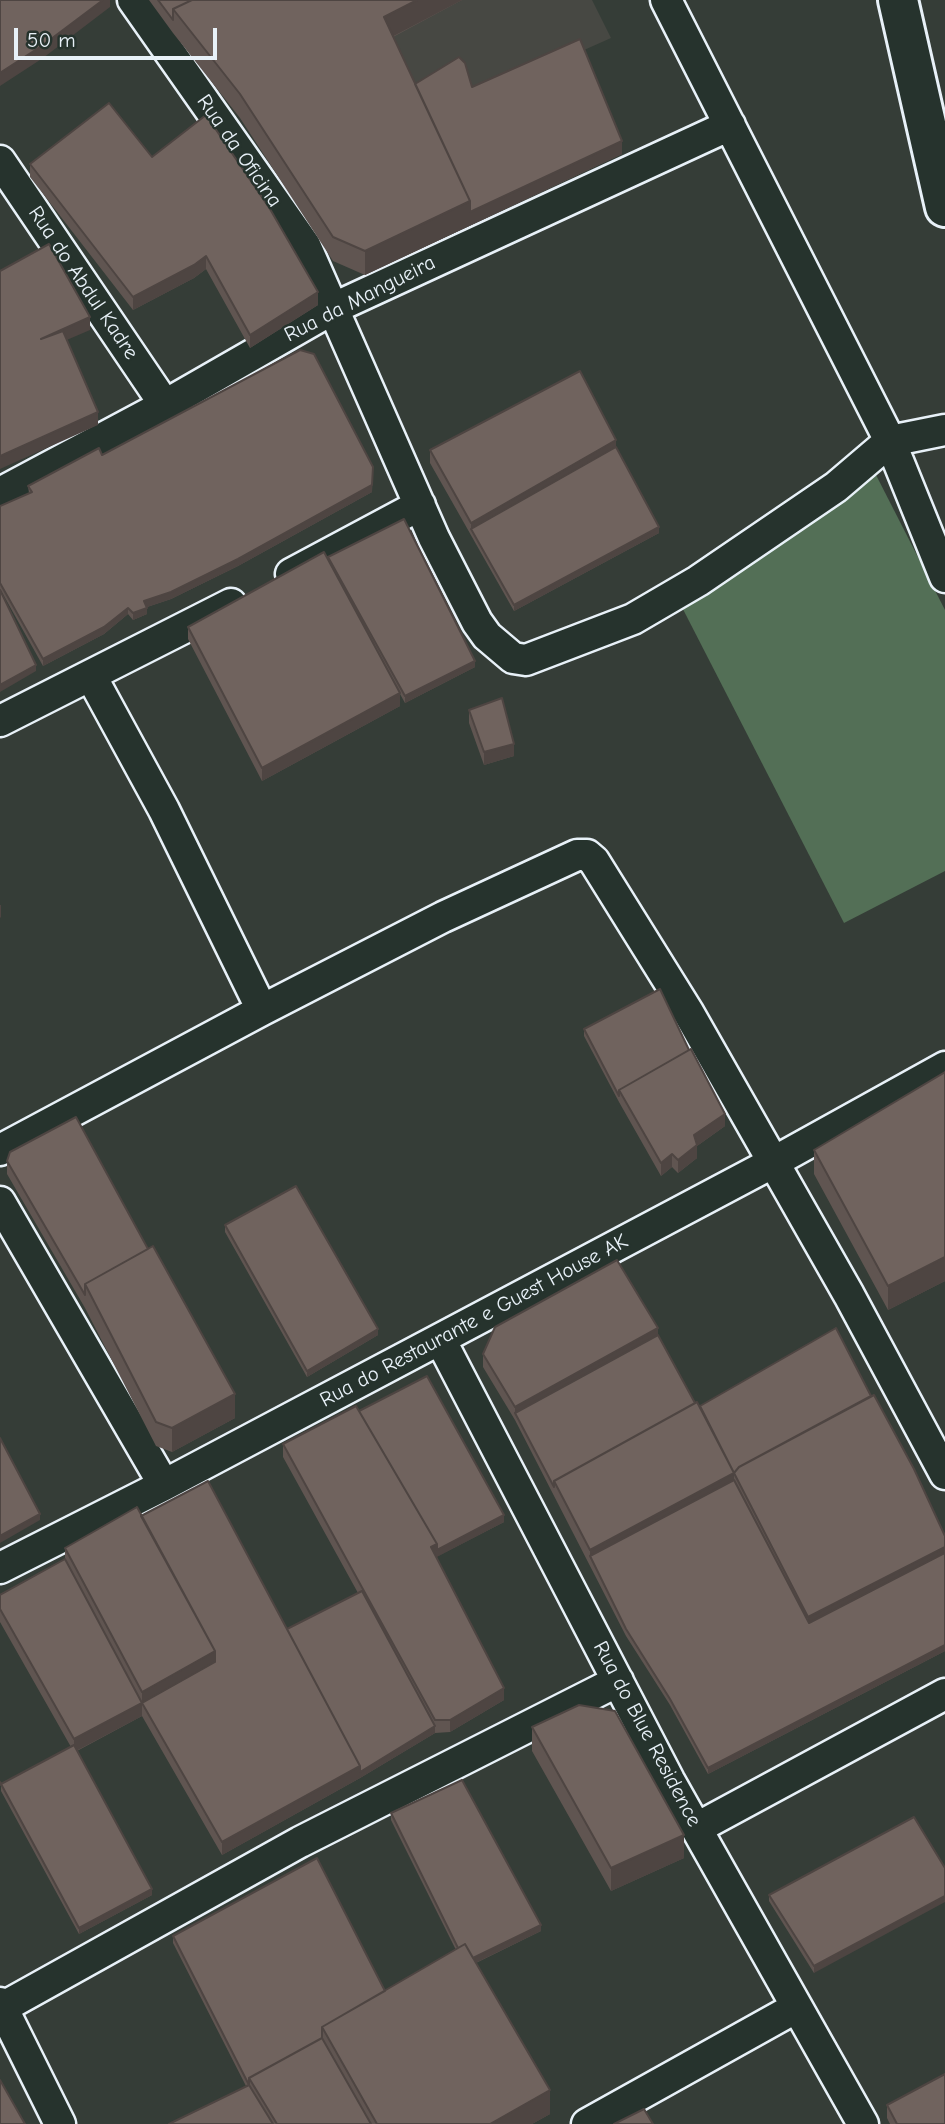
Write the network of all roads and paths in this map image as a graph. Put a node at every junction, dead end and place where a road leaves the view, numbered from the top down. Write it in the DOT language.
graph roads {
  1 [pos="134,0"];
  2 [pos="666,0"];
  3 [pos="898,0"];
  4 [pos="730,125"];
  5 [pos="0,161"];
  6 [pos="945,207"];
  7 [pos="334,308"];
  8 [pos="165,405"];
  9 [pos="945,430"];
  10 [pos="890,441"];
  11 [pos="0,493"];
  12 [pos="420,505"];
  13 [pos="945,577"];
  14 [pos="91,676"];
  15 [pos="0,721"];
  16 [pos="262,1010"];
  17 [pos="945,1067"];
  18 [pos="0,1150"];
  19 [pos="772,1163"];
  20 [pos="0,1202"];
  21 [pos="440,1339"];
  22 [pos="945,1474"];
  23 [pos="164,1485"];
  24 [pos="0,1568"];
  25 [pos="618,1681"];
  26 [pos="945,1694"];
  27 [pos="697,1828"];
  28 [pos="1,2006"];
  29 [pos="797,2007"];
  30 [pos="60,2124"];
  31 [pos="587,2124"];
  32 [pos="863,2124"];
  1 -- 7 [label="street, Rua da Oficina"];
  2 -- 4 [label="street"];
  3 -- 6 [label="main road"];
  4 -- 7 [label="street, Rua da Mangueira"];
  4 -- 10 [label="street"];
  5 -- 8 [label="street, Rua do Abdul Kadre"];
  7 -- 8 [label="street, Rua da Mangueira"];
  7 -- 12 [label="street, Rua da Oficina"];
  8 -- 11 [label="street, Rua da Mangueira"];
  9 -- 10 [label="street"];
  10 -- 12 [label="street, Rua da Oficina"];
  10 -- 13 [label="street"];
  12 -- 14 [label="street"];
  14 -- 15 [label="street"];
  14 -- 16 [label="street"];
  16 -- 18 [label="street"];
  16 -- 19 [label="street"];
  17 -- 19 [label="street, Rua do Restaurante e Guest House AK"];
  19 -- 21 [label="street, Rua do Restaurante e Guest House AK"];
  19 -- 22 [label="street"];
  20 -- 23 [label="street"];
  21 -- 23 [label="street, Rua do Restaurante e Guest House AK"];
  21 -- 25 [label="street, Rua do Blue Residence"];
  23 -- 24 [label="street, Rua do Restaurante e Guest House AK"];
  25 -- 27 [label="street, Rua do Blue Residence"];
  25 -- 28 [label="street"];
  26 -- 27 [label="street"];
  27 -- 29 [label="street, Rua do Blue Residence"];
  28 -- 30 [label="street"];
  29 -- 31 [label="street"];
  29 -- 32 [label="street, Rua do Blue Residence"];
}
